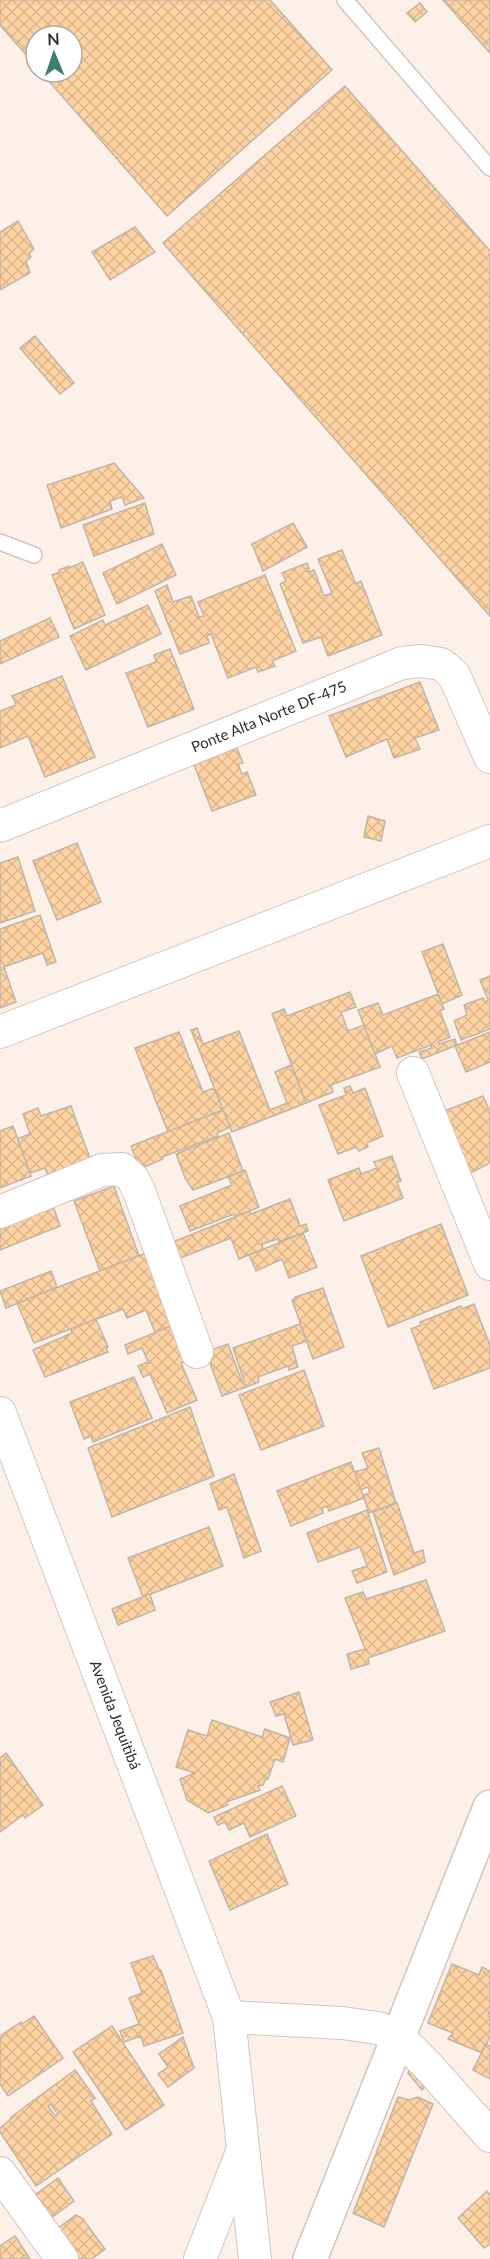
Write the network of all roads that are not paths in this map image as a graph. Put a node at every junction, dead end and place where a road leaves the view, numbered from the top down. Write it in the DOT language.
graph roads {
  1 [pos="345,0"];
  2 [pos="490,168"];
  3 [pos="0,542"];
  4 [pos="34,555"];
  5 [pos="490,757"];
  6 [pos="0,826"];
  7 [pos="490,841"];
  8 [pos="0,1032"];
  9 [pos="413,1073"];
  10 [pos="0,1212"];
  11 [pos="490,1264"];
  12 [pos="197,1352"];
  13 [pos="0,1413"];
  14 [pos="490,1807"];
  15 [pos="229,2017"];
  16 [pos="399,2037"];
  17 [pos="490,2136"];
  18 [pos="243,2149"];
  19 [pos="0,2173"];
  20 [pos="62,2259"];
  21 [pos="200,2259"];
  22 [pos="255,2259"];
  23 [pos="310,2259"];
  1 -- 2 [label="lane"];
  3 -- 4 [label="lane"];
  5 -- 6 [label="street, Ponte Alta Norte DF-475"];
  7 -- 8 [label="street"];
  9 -- 11 [label="street"];
  10 -- 12 [label="street"];
  13 -- 15 [label="street, Avenida Jequitibá"];
  14 -- 16 [label="street"];
  15 -- 16 [label="street"];
  15 -- 18 [label="street, Avenida Jequitibá"];
  16 -- 17 [label="street"];
  16 -- 23 [label="street"];
  18 -- 21 [label="street"];
  18 -- 22 [label="street, Avenida Jequitibá"];
  19 -- 20 [label="street"];
}
